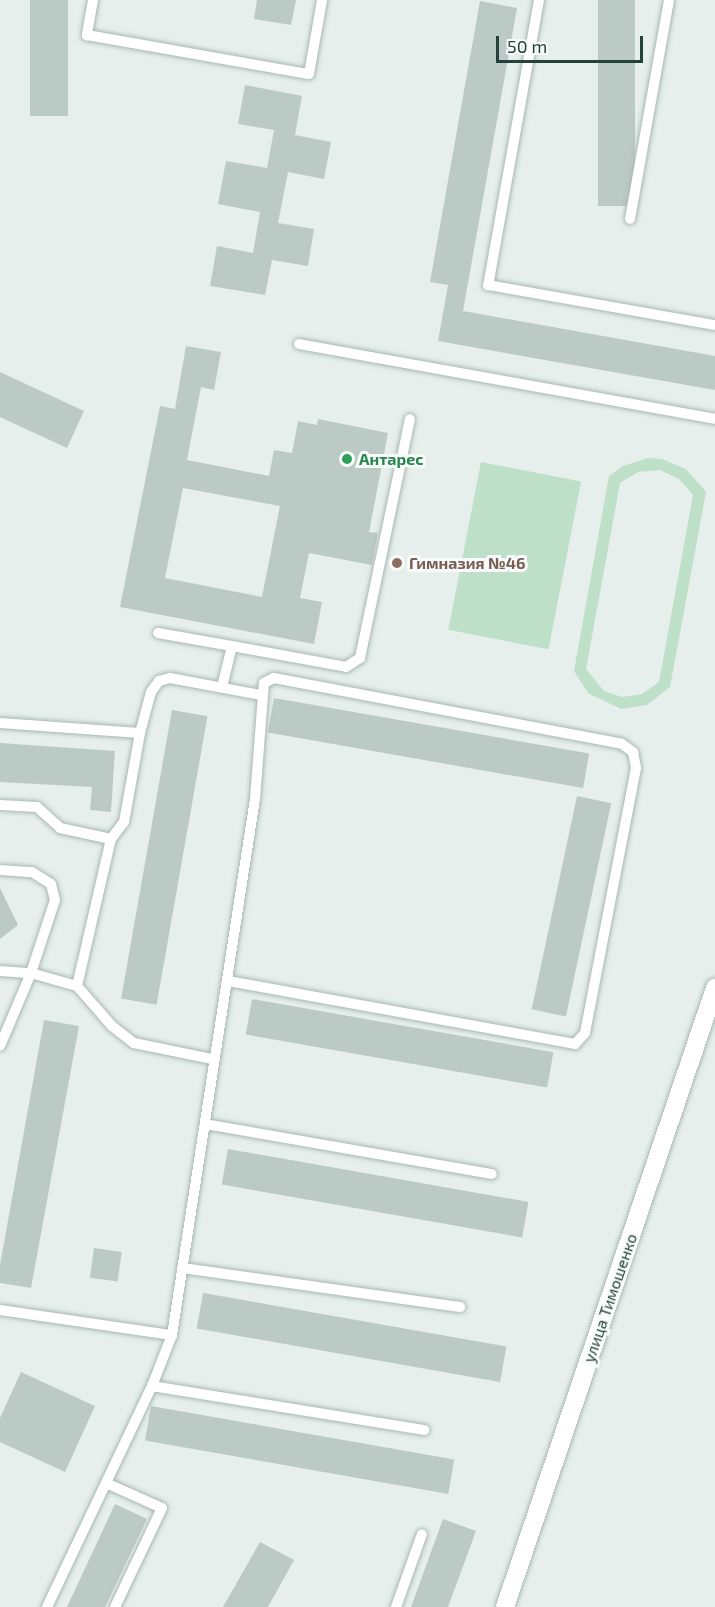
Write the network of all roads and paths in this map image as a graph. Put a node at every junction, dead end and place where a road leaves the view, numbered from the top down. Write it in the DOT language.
graph roads {
  1 [pos="93,0"];
  2 [pos="322,0"];
  3 [pos="539,0"];
  4 [pos="669,0"];
  5 [pos="630,219"];
  6 [pos="715,325"];
  7 [pos="299,344"];
  8 [pos="410,419"];
  9 [pos="715,419"];
  10 [pos="158,633"];
  11 [pos="232,646"];
  12 [pos="222,687"];
  13 [pos="261,695"];
  14 [pos="0,723"];
  15 [pos="140,733"];
  16 [pos="0,806"];
  17 [pos="111,839"];
  18 [pos="0,870"];
  19 [pos="0,971"];
  20 [pos="31,973"];
  21 [pos="228,981"];
  22 [pos="77,986"];
  23 [pos="715,988"];
  24 [pos="0,1046"];
  25 [pos="212,1059"];
  26 [pos="205,1124"];
  27 [pos="492,1174"];
  28 [pos="182,1268"];
  29 [pos="460,1307"];
  30 [pos="0,1310"];
  31 [pos="172,1335"];
  32 [pos="152,1386"];
  33 [pos="424,1430"];
  34 [pos="106,1483"];
  35 [pos="422,1534"];
  36 [pos="47,1607"];
  37 [pos="115,1607"];
  38 [pos="396,1607"];
  39 [pos="505,1607"];
  1 -- 2 [label="lane"];
  3 -- 6 [label="lane"];
  4 -- 5 [label="lane"];
  7 -- 9 [label="lane"];
  8 -- 11 [label="lane"];
  10 -- 11 [label="lane"];
  11 -- 12 [label="lane"];
  12 -- 13 [label="lane"];
  12 -- 15 [label="lane"];
  13 -- 21 [label="lane"];
  13 -- 21 [label="lane"];
  14 -- 15 [label="lane"];
  15 -- 17 [label="lane"];
  16 -- 17 [label="lane"];
  17 -- 22 [label="lane"];
  18 -- 20 [label="lane"];
  19 -- 20 [label="lane"];
  20 -- 22 [label="lane"];
  20 -- 24 [label="lane"];
  21 -- 25 [label="lane"];
  22 -- 25 [label="lane"];
  23 -- 39 [label="street, улица Тимошенко"];
  25 -- 26 [label="lane"];
  26 -- 27 [label="lane"];
  26 -- 28 [label="lane"];
  28 -- 29 [label="lane"];
  28 -- 31 [label="lane"];
  30 -- 31 [label="lane"];
  31 -- 32 [label="lane"];
  32 -- 33 [label="lane"];
  32 -- 34 [label="lane"];
  34 -- 36 [label="lane"];
  34 -- 37 [label="lane"];
  35 -- 38 [label="lane"];
}
